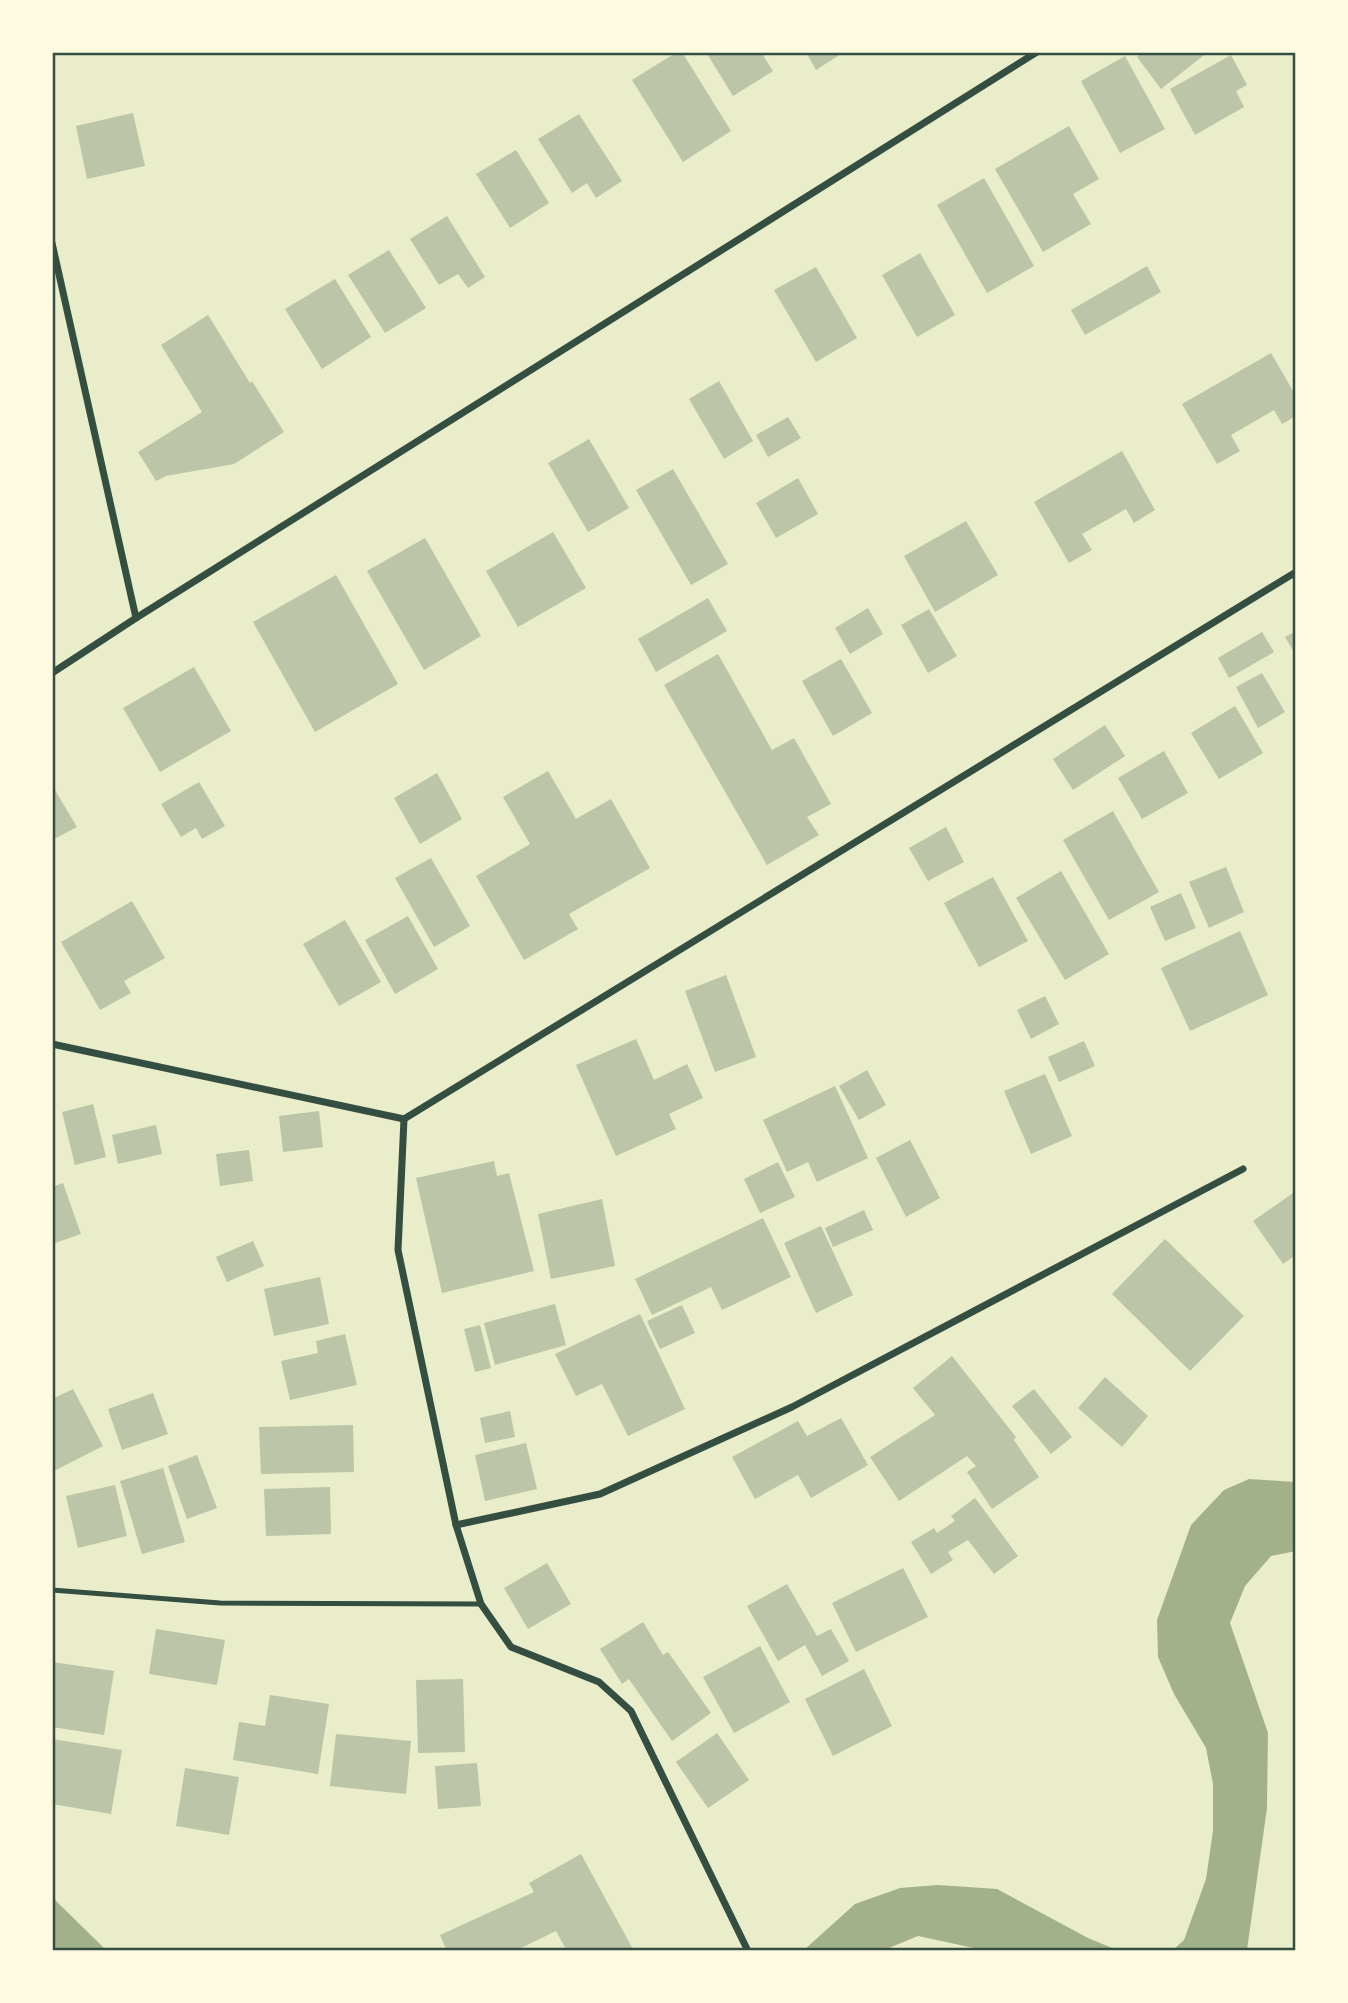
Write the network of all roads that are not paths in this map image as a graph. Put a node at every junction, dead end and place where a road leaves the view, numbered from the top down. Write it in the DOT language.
graph roads {
  1 [pos="1037,52"];
  2 [pos="52,243"];
  3 [pos="1296,572"];
  4 [pos="136,618"];
  5 [pos="52,673"];
  6 [pos="52,1044"];
  7 [pos="404,1119"];
  8 [pos="1243,1169"];
  9 [pos="456,1525"];
  10 [pos="52,1590"];
  11 [pos="481,1604"];
  12 [pos="748,1951"];
  1 -- 4 [label="street"];
  2 -- 4 [label="street"];
  3 -- 7 [label="street"];
  4 -- 5 [label="street"];
  6 -- 7 [label="street"];
  7 -- 9 [label="street"];
  8 -- 9 [label="street"];
  9 -- 11 [label="street"];
  10 -- 11 [label="lane"];
  11 -- 12 [label="street"];
}
